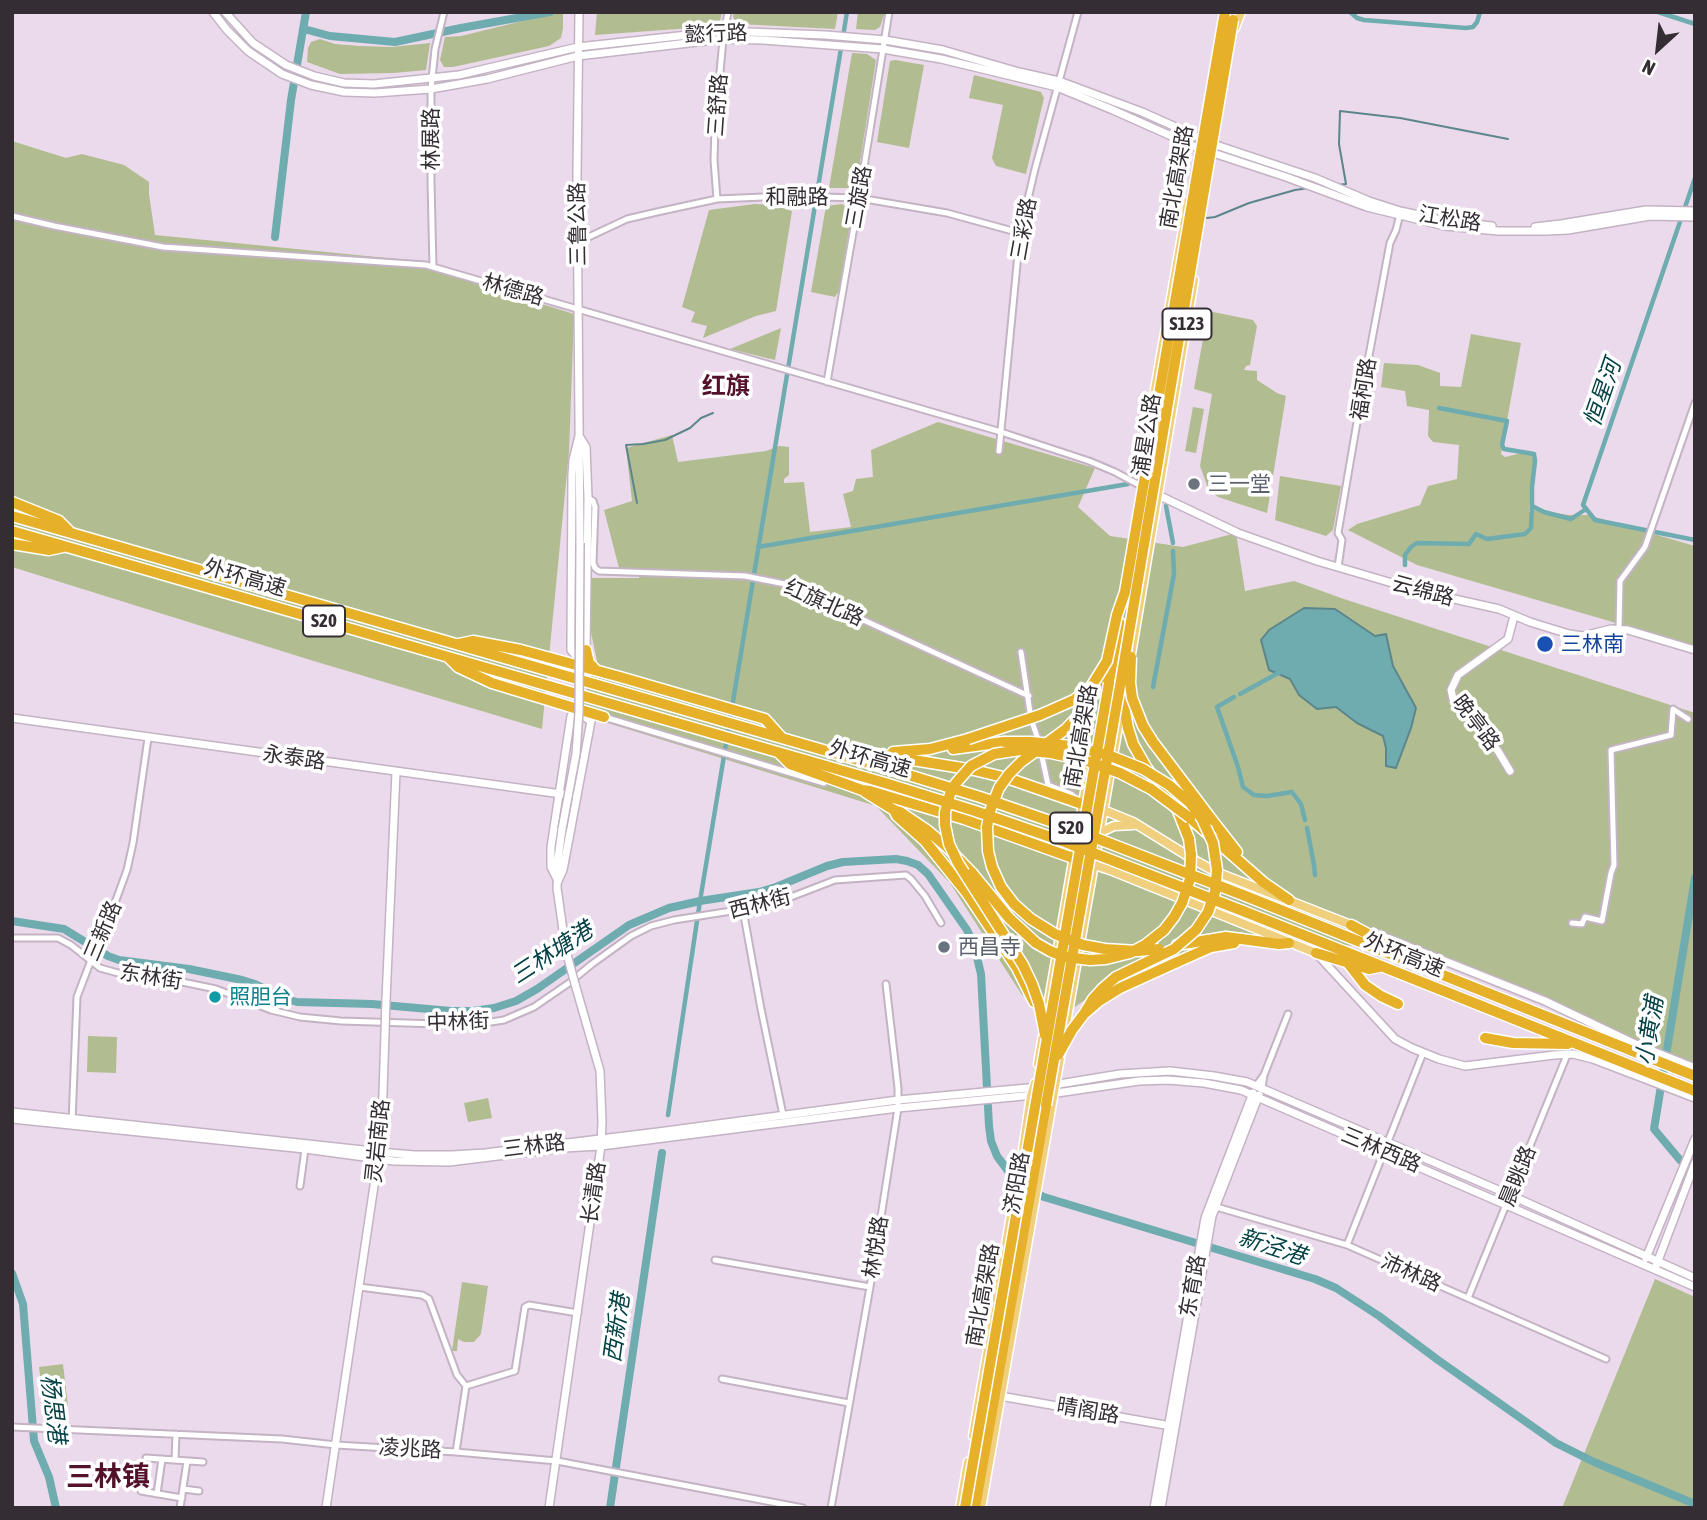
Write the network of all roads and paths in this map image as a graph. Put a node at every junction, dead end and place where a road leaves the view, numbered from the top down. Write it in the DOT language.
graph roads {
  1 [pos="213,12"];
  2 [pos="225,12"];
  3 [pos="728,12"];
  4 [pos="889,12"];
  5 [pos="1078,12"];
  6 [pos="1233,15"];
  7 [pos="443,16"];
  8 [pos="579,16"];
  9 [pos="724,31"];
  10 [pos="723,39"];
  11 [pos="885,40"];
  12 [pos="579,47"];
  13 [pos="883,49"];
  14 [pos="578,56"];
  15 [pos="432,79"];
  16 [pos="1058,84"];
  17 [pos="431,89"];
  18 [pos="1199,138"];
  19 [pos="1198,148"];
  20 [pos="1216,149"];
  21 [pos="859,198"];
  22 [pos="717,199"];
  23 [pos="1400,214"];
  24 [pos="1694,215"];
  25 [pos="12,216"];
  26 [pos="1020,233"];
  27 [pos="578,242"];
  28 [pos="433,267"];
  29 [pos="579,309"];
  30 [pos="827,382"];
  31 [pos="1695,403"];
  32 [pos="1001,432"];
  33 [pos="579,436"];
  34 [pos="999,451"];
  35 [pos="1139,485"];
  36 [pos="1158,495"];
  37 [pos="587,498"];
  38 [pos="12,502"];
  39 [pos="12,516"];
  40 [pos="12,531"];
  41 [pos="70,532"];
  42 [pos="12,544"];
  43 [pos="65,546"];
  44 [pos="1338,567"];
  45 [pos="1125,592"];
  46 [pos="1134,606"];
  47 [pos="1514,616"];
  48 [pos="1619,629"];
  49 [pos="458,645"];
  50 [pos="571,650"];
  51 [pos="586,650"];
  52 [pos="1695,650"];
  53 [pos="1021,652"];
  54 [pos="448,657"];
  55 [pos="557,659"];
  56 [pos="1107,661"];
  57 [pos="1130,666"];
  58 [pos="598,671"];
  59 [pos="1029,696"];
  60 [pos="564,705"];
  61 [pos="571,716"];
  62 [pos="604,717"];
  63 [pos="12,718"];
  64 [pos="1688,719"];
  65 [pos="591,721"];
  66 [pos="148,738"];
  67 [pos="783,738"];
  68 [pos="916,751"];
  69 [pos="779,752"];
  70 [pos="873,753"];
  71 [pos="840,755"];
  72 [pos="1510,771"];
  73 [pos="396,772"];
  74 [pos="824,783"];
  75 [pos="862,790"];
  76 [pos="559,793"];
  77 [pos="576,796"];
  78 [pos="1082,804"];
  79 [pos="894,810"];
  80 [pos="1104,810"];
  81 [pos="1137,825"];
  82 [pos="562,829"];
  83 [pos="1100,832"];
  84 [pos="1074,854"];
  85 [pos="1095,865"];
  86 [pos="1246,868"];
  87 [pos="558,881"];
  88 [pos="1289,900"];
  89 [pos="743,910"];
  90 [pos="941,923"];
  91 [pos="1572,923"];
  92 [pos="1351,925"];
  93 [pos="12,938"];
  94 [pos="1259,940"];
  95 [pos="1289,943"];
  96 [pos="1316,953"];
  97 [pos="1399,958"];
  98 [pos="91,960"];
  99 [pos="1347,962"];
  100 [pos="1382,967"];
  101 [pos="573,983"];
  102 [pos="886,984"];
  103 [pos="1398,1004"];
  104 [pos="1084,1014"];
  105 [pos="1288,1014"];
  106 [pos="377,1022"];
  107 [pos="1043,1026"];
  108 [pos="1485,1038"];
  109 [pos="1553,1040"];
  110 [pos="1046,1051"];
  111 [pos="1423,1053"];
  112 [pos="1567,1055"];
  113 [pos="1054,1061"];
  114 [pos="1694,1071"];
  115 [pos="1259,1087"];
  116 [pos="1054,1089"];
  117 [pos="1033,1091"];
  118 [pos="1690,1093"];
  119 [pos="1255,1096"];
  120 [pos="1695,1098"];
  121 [pos="898,1104"];
  122 [pos="12,1112"];
  123 [pos="783,1115"];
  124 [pos="12,1119"];
  125 [pos="72,1122"];
  126 [pos="672,1133"];
  127 [pos="1695,1139"];
  128 [pos="601,1142"];
  129 [pos="1387,1142"];
  130 [pos="305,1149"];
  131 [pos="1384,1151"];
  132 [pos="379,1155"];
  133 [pos="1695,1163"];
  134 [pos="1686,1175"];
  135 [pos="300,1186"];
  136 [pos="1510,1195"];
  137 [pos="1506,1204"];
  138 [pos="1213,1206"];
  139 [pos="1347,1245"];
  140 [pos="1628,1248"];
  141 [pos="1624,1256"];
  142 [pos="1647,1256"];
  143 [pos="715,1260"];
  144 [pos="1657,1261"];
  145 [pos="1644,1265"];
  146 [pos="1654,1270"];
  147 [pos="1695,1278"];
  148 [pos="359,1287"];
  149 [pos="870,1287"];
  150 [pos="1695,1287"];
  151 [pos="1468,1298"];
  152 [pos="578,1312"];
  153 [pos="1606,1359"];
  154 [pos="722,1380"];
  155 [pos="466,1386"];
  156 [pos="1000,1396"];
  157 [pos="849,1403"];
  158 [pos="1172,1426"];
  159 [pos="12,1427"];
  160 [pos="176,1434"];
  161 [pos="336,1445"];
  162 [pos="456,1452"];
  163 [pos="146,1458"];
  164 [pos="162,1459"];
  165 [pos="175,1460"];
  166 [pos="187,1461"];
  167 [pos="557,1461"];
  168 [pos="203,1462"];
  169 [pos="183,1489"];
  170 [pos="141,1491"];
  171 [pos="200,1491"];
  172 [pos="157,1494"];
  173 [pos="182,1498"];
  174 [pos="180,1508"];
  175 [pos="326,1508"];
  176 [pos="550,1508"];
  177 [pos="803,1508"];
  178 [pos="831,1508"];
  179 [pos="960,1508"];
  180 [pos="965,1508"];
  181 [pos="975,1508"];
  182 [pos="981,1508"];
  183 [pos="1154,1508"];
  184 [pos="1161,1508"];
  1 -- 17 [label="street, 懿行路"];
  2 -- 15 [label="street, 懿行路"];
  3 -- 9 [label="street, 三舒路"];
  4 -- 11 [label="street, 三旋路"];
  5 -- 16 [label="street, 三彩路"];
  6 -- 18 [label="main road, 浦星公路 / S123"];
  6 -- 20 [label="main road, 浦星公路 / S123"];
  6 -- 45 [label="highway, 南北高架路, bridge"];
  6 -- 46 [label="highway, 南北高架路, bridge"];
  7 -- 15 [label="street, 林展路"];
  8 -- 12 [label="street, 三鲁公路"];
  9 -- 10 [label="street, 三舒路"];
  9 -- 11 [label="street, 懿行路"];
  9 -- 12 [label="street, 懿行路"];
  10 -- 13 [label="street, 懿行路"];
  10 -- 14 [label="street, 懿行路"];
  10 -- 22 [label="street, 三舒路"];
  11 -- 13 [label="street, 三旋路"];
  11 -- 16 [label="street, 懿行路"];
  12 -- 14 [label="street, 三鲁公路"];
  12 -- 15 [label="street, 懿行路"];
  13 -- 16 [label="street, 懿行路"];
  13 -- 21 [label="street, 三旋路"];
  14 -- 17 [label="street, 懿行路"];
  14 -- 27 [label="street, 三鲁公路"];
  15 -- 17 [label="street, 林展路"];
  16 -- 18 [label="street, 懿行路"];
  16 -- 19 [label="street, 懿行路"];
  16 -- 26 [label="street, 三彩路"];
  17 -- 28 [label="street, 林展路"];
  18 -- 19 [label="main road, 浦星公路 / S123"];
  18 -- 20 [label="street, 懿行路"];
  19 -- 20 [label="street, 懿行路"];
  19 -- 35 [label="main road, 浦星公路 / S123"];
  20 -- 23 [label="street, 江松路"];
  20 -- 36 [label="main road, 浦星公路 / S123"];
  21 -- 22 [label="street, 和融路"];
  21 -- 26 [label="street, 和融路"];
  21 -- 30 [label="street, 三旋路"];
  22 -- 27 [label="street, 和融路"];
  23 -- 24 [label="street, 江松路"];
  23 -- 44 [label="street, 福柯路"];
  25 -- 28 [label="street, 林德路"];
  26 -- 32 [label="street, 三彩路"];
  27 -- 29 [label="street, 三鲁公路"];
  28 -- 29 [label="street, 林德路"];
  29 -- 30 [label="street, 林德路"];
  29 -- 33 [label="street, 三鲁公路"];
  30 -- 32 [label="street, 林德路"];
  31 -- 48 [label="street"];
  32 -- 34 [label="street, 三彩路"];
  32 -- 35 [label="street, 林德路"];
  33 -- 37 [label="street, 三鲁公路"];
  33 -- 50 [label="street, 三鲁公路"];
  33 -- 82 [label="street, 三鲁公路, bridge"];
  35 -- 36 [label="street, 林德路"];
  35 -- 78 [label="main road, 浦星公路 / S123"];
  36 -- 44 [label="street, 云绵路"];
  36 -- 80 [label="main road, 浦星公路 / S123"];
  37 -- 51 [label="street, 三鲁公路"];
  37 -- 59 [label="street, 红旗北路"];
  38 -- 41 [label="highway"];
  39 -- 41 [label="highway, 外环高速 / S20"];
  40 -- 43 [label="highway, 外环高速 / S20"];
  41 -- 49 [label="highway, 外环高速 / S20"];
  42 -- 43 [label="highway"];
  43 -- 54 [label="highway, 外环高速 / S20"];
  44 -- 47 [label="street, 云绵路"];
  45 -- 56 [label="highway, bridge"];
  45 -- 110 [label="highway, 南北高架路, bridge"];
  46 -- 57 [label="highway, bridge"];
  46 -- 113 [label="highway, 南北高架路, bridge"];
  47 -- 48 [label="street, 云绵路"];
  47 -- 72 [label="street, 晚亭路"];
  48 -- 52 [label="street, 云绵路"];
  49 -- 55 [label="highway"];
  49 -- 67 [label="highway, 外环高速 / S20"];
  50 -- 51 [label="street"];
  50 -- 55 [label="highway"];
  51 -- 58 [label="highway"];
  53 -- 59 [label="street"];
  54 -- 60 [label="highway"];
  54 -- 69 [label="highway, 外环高速 / S20"];
  55 -- 58 [label="highway"];
  56 -- 68 [label="highway, bridge"];
  56 -- 94 [label="highway, bridge"];
  57 -- 79 [label="highway, bridge"];
  57 -- 86 [label="highway, bridge"];
  58 -- 67 [label="highway"];
  59 -- 78 [label="street"];
  60 -- 61 [label="highway"];
  60 -- 62 [label="highway"];
  61 -- 65 [label="street"];
  61 -- 76 [label="street, 长清路"];
  62 -- 65 [label="street"];
  62 -- 74 [label="street"];
  63 -- 66 [label="street, 永泰路"];
  64 -- 91 [label="street"];
  65 -- 77 [label="street, 长清路"];
  66 -- 73 [label="street, 永泰路"];
  66 -- 98 [label="street, 三新路"];
  67 -- 71 [label="highway, 外环高速 / S20"];
  68 -- 70 [label="highway"];
  68 -- 104 [label="highway, bridge"];
  69 -- 75 [label="highway"];
  69 -- 100 [label="highway, 外环高速 / S20, bridge"];
  70 -- 71 [label="highway"];
  70 -- 78 [label="highway"];
  71 -- 97 [label="highway, 外环高速 / S20, bridge"];
  73 -- 76 [label="street, 永泰路"];
  73 -- 132 [label="street, 灵岩南路, bridge"];
  75 -- 79 [label="highway"];
  75 -- 84 [label="highway"];
  76 -- 77 [label="street, 永泰路"];
  76 -- 87 [label="street, 长清路"];
  77 -- 87 [label="street, 长清路"];
  78 -- 80 [label="main road"];
  78 -- 84 [label="main road, 浦星公路 / S123"];
  79 -- 107 [label="highway, bridge"];
  80 -- 81 [label="main road"];
  80 -- 83 [label="main road, 浦星公路 / S123"];
  81 -- 83 [label="main road"];
  81 -- 88 [label="main road"];
  82 -- 87 [label="street, 长清路"];
  83 -- 84 [label="main road"];
  83 -- 85 [label="main road, 浦星公路 / S123"];
  84 -- 85 [label="main road"];
  84 -- 117 [label="main road, 济阳路"];
  85 -- 95 [label="main road"];
  85 -- 116 [label="main road, 济阳路"];
  86 -- 88 [label="highway"];
  86 -- 107 [label="highway, bridge"];
  87 -- 101 [label="street, 长清路, bridge"];
  88 -- 92 [label="main road"];
  89 -- 90 [label="street, 西林街"];
  89 -- 101 [label="street, 西林街"];
  89 -- 123 [label="street"];
  92 -- 97 [label="highway"];
  92 -- 114 [label="street"];
  93 -- 98 [label="street, 东林街"];
  94 -- 95 [label="highway"];
  94 -- 104 [label="highway, bridge"];
  95 -- 96 [label="main road"];
  96 -- 99 [label="highway"];
  96 -- 111 [label="street"];
  97 -- 114 [label="highway, 外环高速 / S20"];
  98 -- 106 [label="street, 东林街"];
  98 -- 125 [label="street, 三新路"];
  99 -- 100 [label="highway"];
  99 -- 103 [label="highway"];
  100 -- 109 [label="highway, 外环高速 / S20"];
  101 -- 106 [label="street, 中林街"];
  101 -- 128 [label="street, 长清路"];
  102 -- 121 [label="street, 林悦路"];
  104 -- 113 [label="highway, bridge"];
  105 -- 115 [label="street, 东育路"];
  107 -- 110 [label="highway, bridge"];
  108 -- 109 [label="highway"];
  109 -- 118 [label="highway, 外环高速 / S20"];
  110 -- 180 [label="highway, 南北高架路, bridge"];
  111 -- 112 [label="street"];
  111 -- 129 [label="street"];
  112 -- 118 [label="street"];
  112 -- 136 [label="street, 晨眺路"];
  113 -- 181 [label="highway, 南北高架路, bridge"];
  115 -- 116 [label="street, 三林西路"];
  115 -- 119 [label="street, 东育路"];
  115 -- 129 [label="street, 三林西路"];
  116 -- 117 [label="street, 三林路"];
  116 -- 119 [label="street, 三林西路"];
  116 -- 156 [label="main road, 济阳路"];
  117 -- 121 [label="street, 三林路"];
  117 -- 121 [label="street, 三林路"];
  117 -- 179 [label="main road, 济阳路, bridge"];
  118 -- 120 [label="street"];
  119 -- 131 [label="street, 三林西路"];
  119 -- 138 [label="street, 东育路"];
  121 -- 123 [label="street, 三林路"];
  121 -- 126 [label="street, 三林路"];
  121 -- 149 [label="street, 林悦路"];
  122 -- 125 [label="street, 三林路"];
  123 -- 126 [label="street, 三林路"];
  124 -- 125 [label="street, 三林路"];
  125 -- 130 [label="street, 三林路"];
  125 -- 132 [label="street, 三林路"];
  126 -- 128 [label="street, 三林路"];
  127 -- 134 [label="street"];
  128 -- 132 [label="street, 三林路"];
  128 -- 152 [label="street, 长清路"];
  129 -- 131 [label="street"];
  129 -- 136 [label="street, 三林西路"];
  130 -- 132 [label="street, 三林路"];
  130 -- 135 [label="street"];
  131 -- 137 [label="street, 三林西路"];
  131 -- 139 [label="street"];
  132 -- 148 [label="street, 灵岩南路"];
  133 -- 134 [label="street"];
  134 -- 142 [label="street"];
  134 -- 144 [label="street"];
  136 -- 137 [label="street, 晨眺路"];
  136 -- 140 [label="street, 三林西路"];
  137 -- 141 [label="street, 三林西路"];
  137 -- 151 [label="street, 晨眺路"];
  138 -- 139 [label="street, 沛林路"];
  138 -- 158 [label="street, 东育路"];
  139 -- 151 [label="street, 沛林路"];
  140 -- 141 [label="street"];
  140 -- 142 [label="street, 三林西路"];
  141 -- 145 [label="street, 三林西路"];
  142 -- 144 [label="street, 三林西路"];
  142 -- 145 [label="street"];
  143 -- 149 [label="street"];
  144 -- 146 [label="street"];
  144 -- 147 [label="street, 三林西路"];
  145 -- 146 [label="street, 三林西路"];
  146 -- 150 [label="street, 三林西路"];
  148 -- 155 [label="street"];
  148 -- 161 [label="street, 灵岩南路"];
  149 -- 157 [label="street, 林悦路"];
  151 -- 153 [label="street, 沛林路"];
  152 -- 155 [label="street"];
  152 -- 167 [label="street, 长清路"];
  154 -- 157 [label="street"];
  155 -- 162 [label="street"];
  156 -- 158 [label="street, 晴阁路"];
  156 -- 182 [label="main road, 济阳路"];
  157 -- 178 [label="street, 林悦路"];
  158 -- 183 [label="street, 东育路"];
  158 -- 184 [label="street, 东育路"];
  159 -- 160 [label="street, 凌兆路"];
  160 -- 161 [label="street, 凌兆路"];
  160 -- 165 [label="street"];
  161 -- 162 [label="street, 凌兆路"];
  161 -- 175 [label="street, 灵岩南路"];
  162 -- 167 [label="street, 凌兆路"];
  163 -- 164 [label="street"];
  164 -- 165 [label="street"];
  164 -- 172 [label="street"];
  165 -- 166 [label="street"];
  166 -- 168 [label="street"];
  166 -- 169 [label="street"];
  167 -- 176 [label="street, 长清路"];
  167 -- 177 [label="street, 凌兆路"];
  169 -- 171 [label="street"];
  169 -- 173 [label="street"];
  170 -- 172 [label="street"];
  172 -- 173 [label="street"];
  173 -- 174 [label="street"];
}
